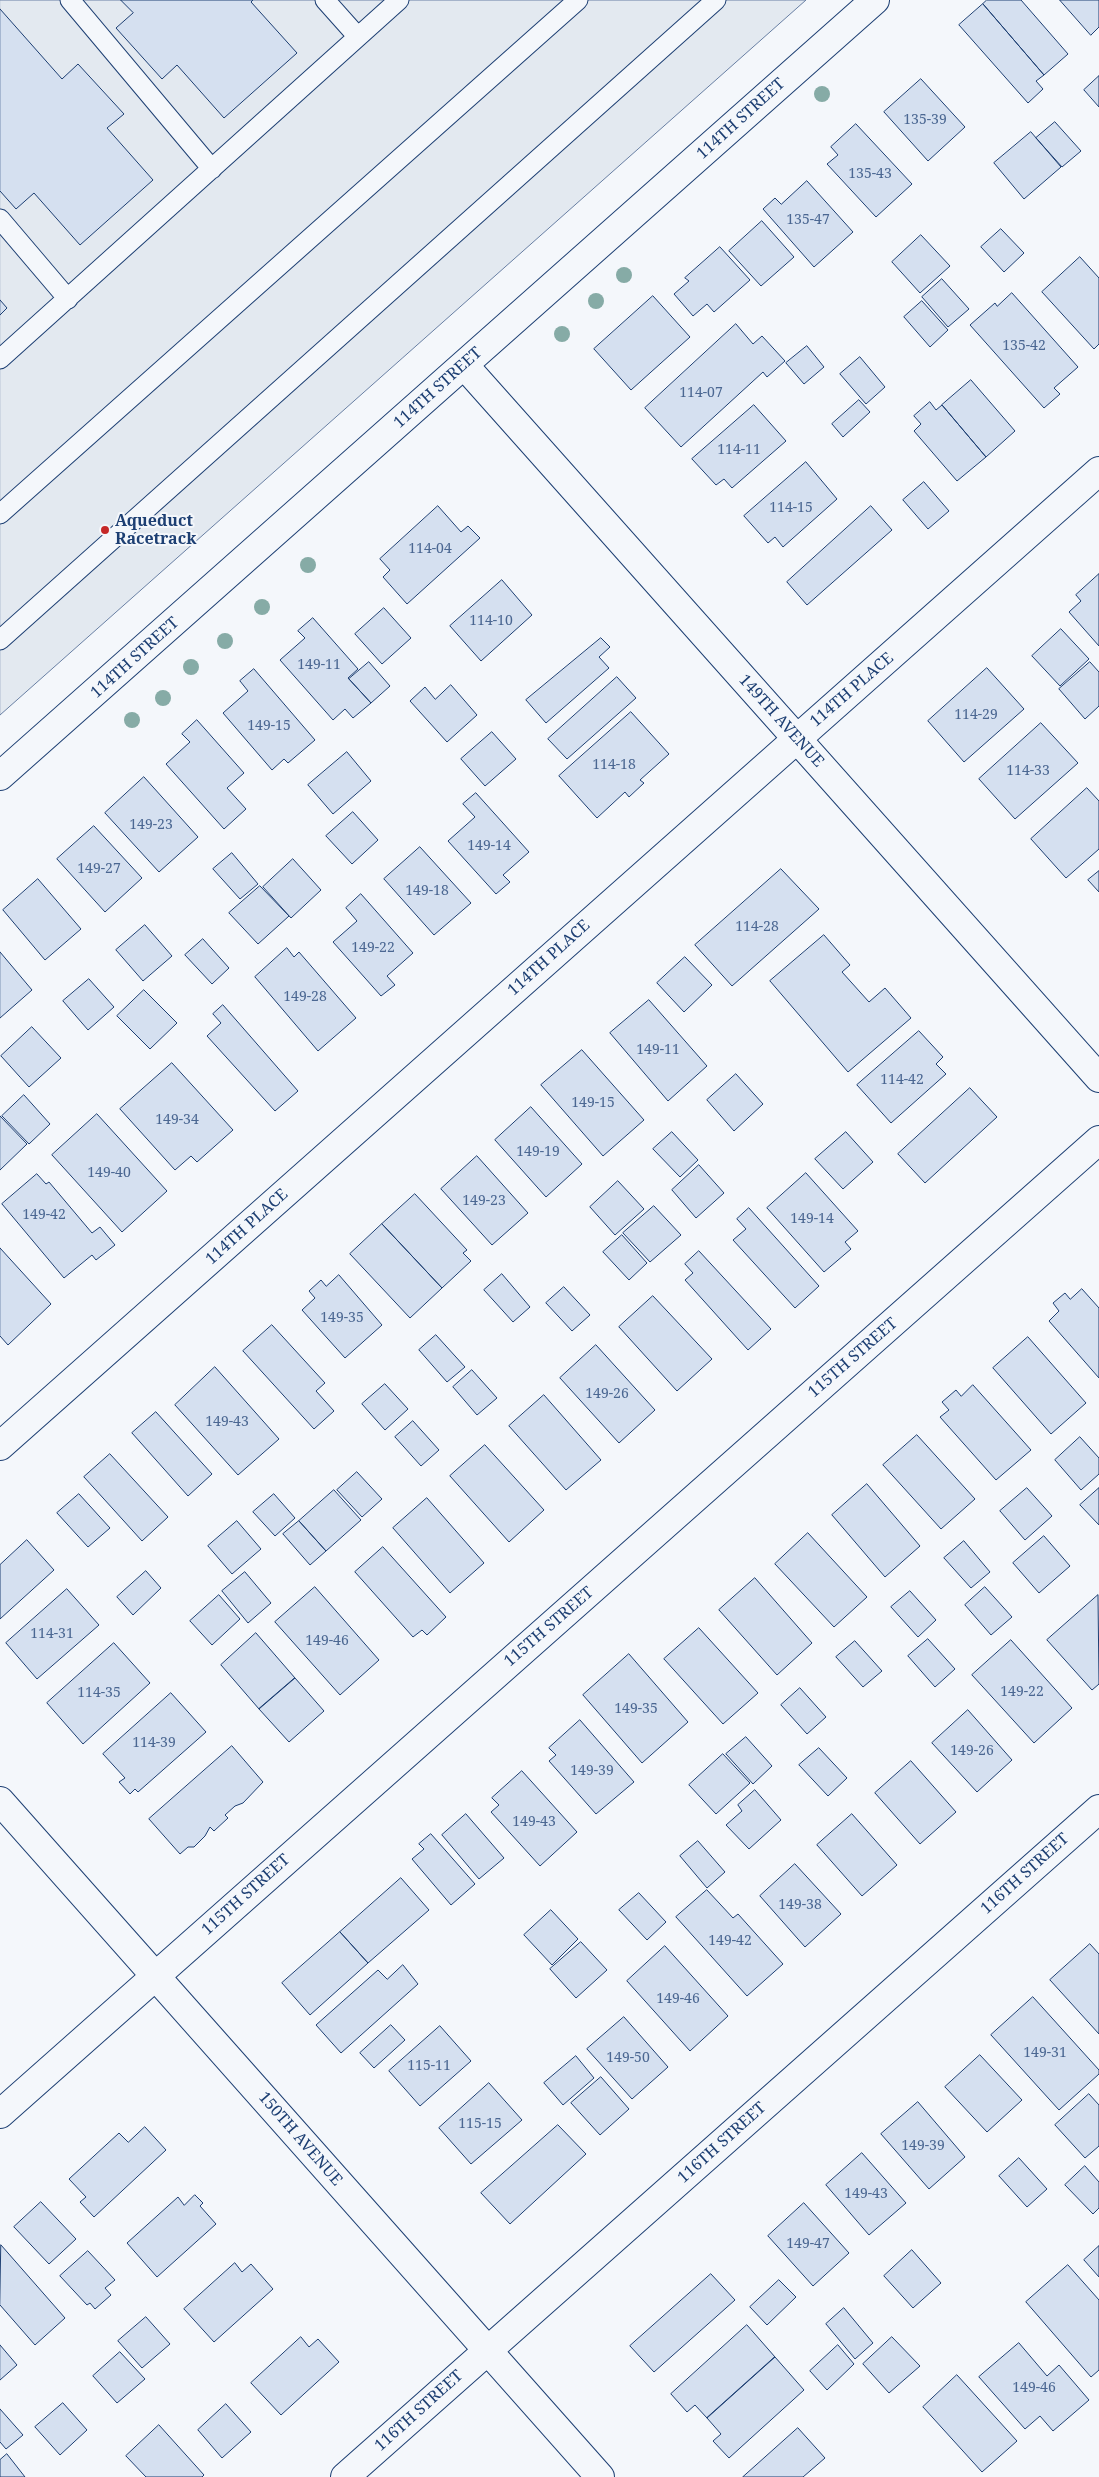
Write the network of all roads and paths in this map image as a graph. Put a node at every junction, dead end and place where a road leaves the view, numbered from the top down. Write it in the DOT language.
graph roads {
  1 [pos="70,0"];
  2 [pos="325,0"];
  3 [pos="399,0"];
  4 [pos="578,0"];
  5 [pos="716,0"];
  6 [pos="875,0"];
  7 [pos="358,37"];
  8 [pos="212,169"];
  9 [pos="0,219"];
  10 [pos="68,299"];
  11 [pos="0,360"];
  12 [pos="464,365"];
  13 [pos="1099,471"];
  14 [pos="0,514"];
  15 [pos="0,640"];
  16 [pos="797,739"];
  17 [pos="0,776"];
  18 [pos="1099,1078"];
  19 [pos="1099,1140"];
  20 [pos="0,1446"];
  21 [pos="0,1801"];
  22 [pos="1099,1809"];
  23 [pos="155,1975"];
  24 [pos="0,2114"];
  25 [pos="487,2351"];
  26 [pos="345,2477"];
  27 [pos="600,2477"];
  1 -- 8 [label="lane"];
  2 -- 7 [label="lane"];
  3 -- 7 [label="lane"];
  4 -- 14 [label="lane"];
  5 -- 15 [label="lane"];
  6 -- 12 [label="street, 114TH STREET"];
  7 -- 8 [label="lane"];
  8 -- 10 [label="lane"];
  9 -- 10 [label="lane"];
  10 -- 11 [label="lane"];
  12 -- 16 [label="street, 149TH AVENUE"];
  12 -- 17 [label="street, 114TH STREET"];
  13 -- 16 [label="street, 114TH PLACE"];
  16 -- 18 [label="street, 149TH AVENUE"];
  16 -- 20 [label="street, 114TH PLACE"];
  19 -- 23 [label="street, 115TH STREET"];
  21 -- 23 [label="street, 150TH AVENUE"];
  22 -- 25 [label="street, 116TH STREET"];
  23 -- 24 [label="street, 115TH STREET"];
  23 -- 25 [label="street, 150TH AVENUE"];
  25 -- 26 [label="street, 116TH STREET"];
  25 -- 27 [label="street, 150TH AVENUE"];
}
